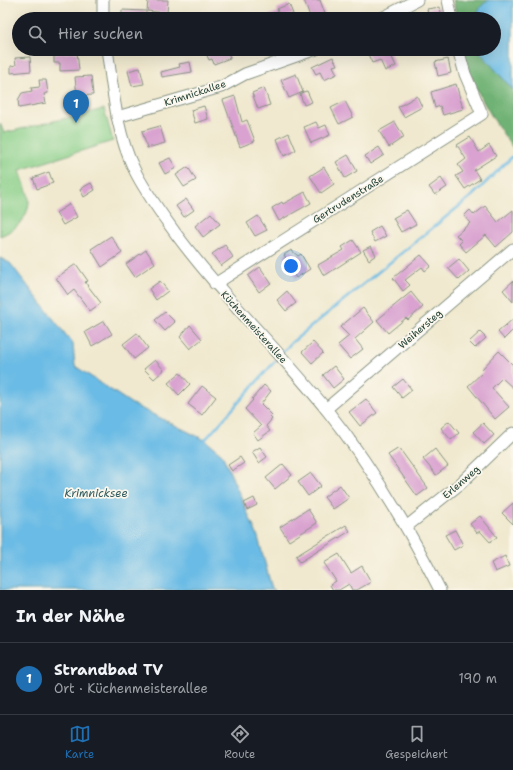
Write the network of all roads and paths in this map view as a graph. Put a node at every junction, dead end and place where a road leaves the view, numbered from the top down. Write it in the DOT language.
graph roads {
  1 [pos="103,0"];
  2 [pos="417,0"];
  3 [pos="448,0"];
  4 [pos="103,12"];
  5 [pos="394,12"];
  6 [pos="451,12"];
  7 [pos="108,56"];
  8 [pos="296,56"];
  9 [pos="460,56"];
  10 [pos="117,117"];
  11 [pos="513,249"];
  12 [pos="215,284"];
  13 [pos="326,410"];
  14 [pos="513,433"];
  15 [pos="406,527"];
  16 [pos="440,590"];
  1 -- 4 [label="street"];
  2 -- 5 [label="street"];
  3 -- 6 [label="street"];
  7 -- 10 [label="street, Küchenmeisterallee"];
  8 -- 10 [label="street, Krimnickallee"];
  9 -- 12 [label="street, Gertrudenstraße"];
  10 -- 12 [label="street, Küchenmeisterallee"];
  11 -- 13 [label="street, Weihersteg"];
  12 -- 13 [label="street, Küchenmeisterallee"];
  13 -- 15 [label="street, Küchenmeisterallee"];
  14 -- 15 [label="street, Erlenweg"];
  15 -- 16 [label="street, Küchenmeisterallee"];
}
